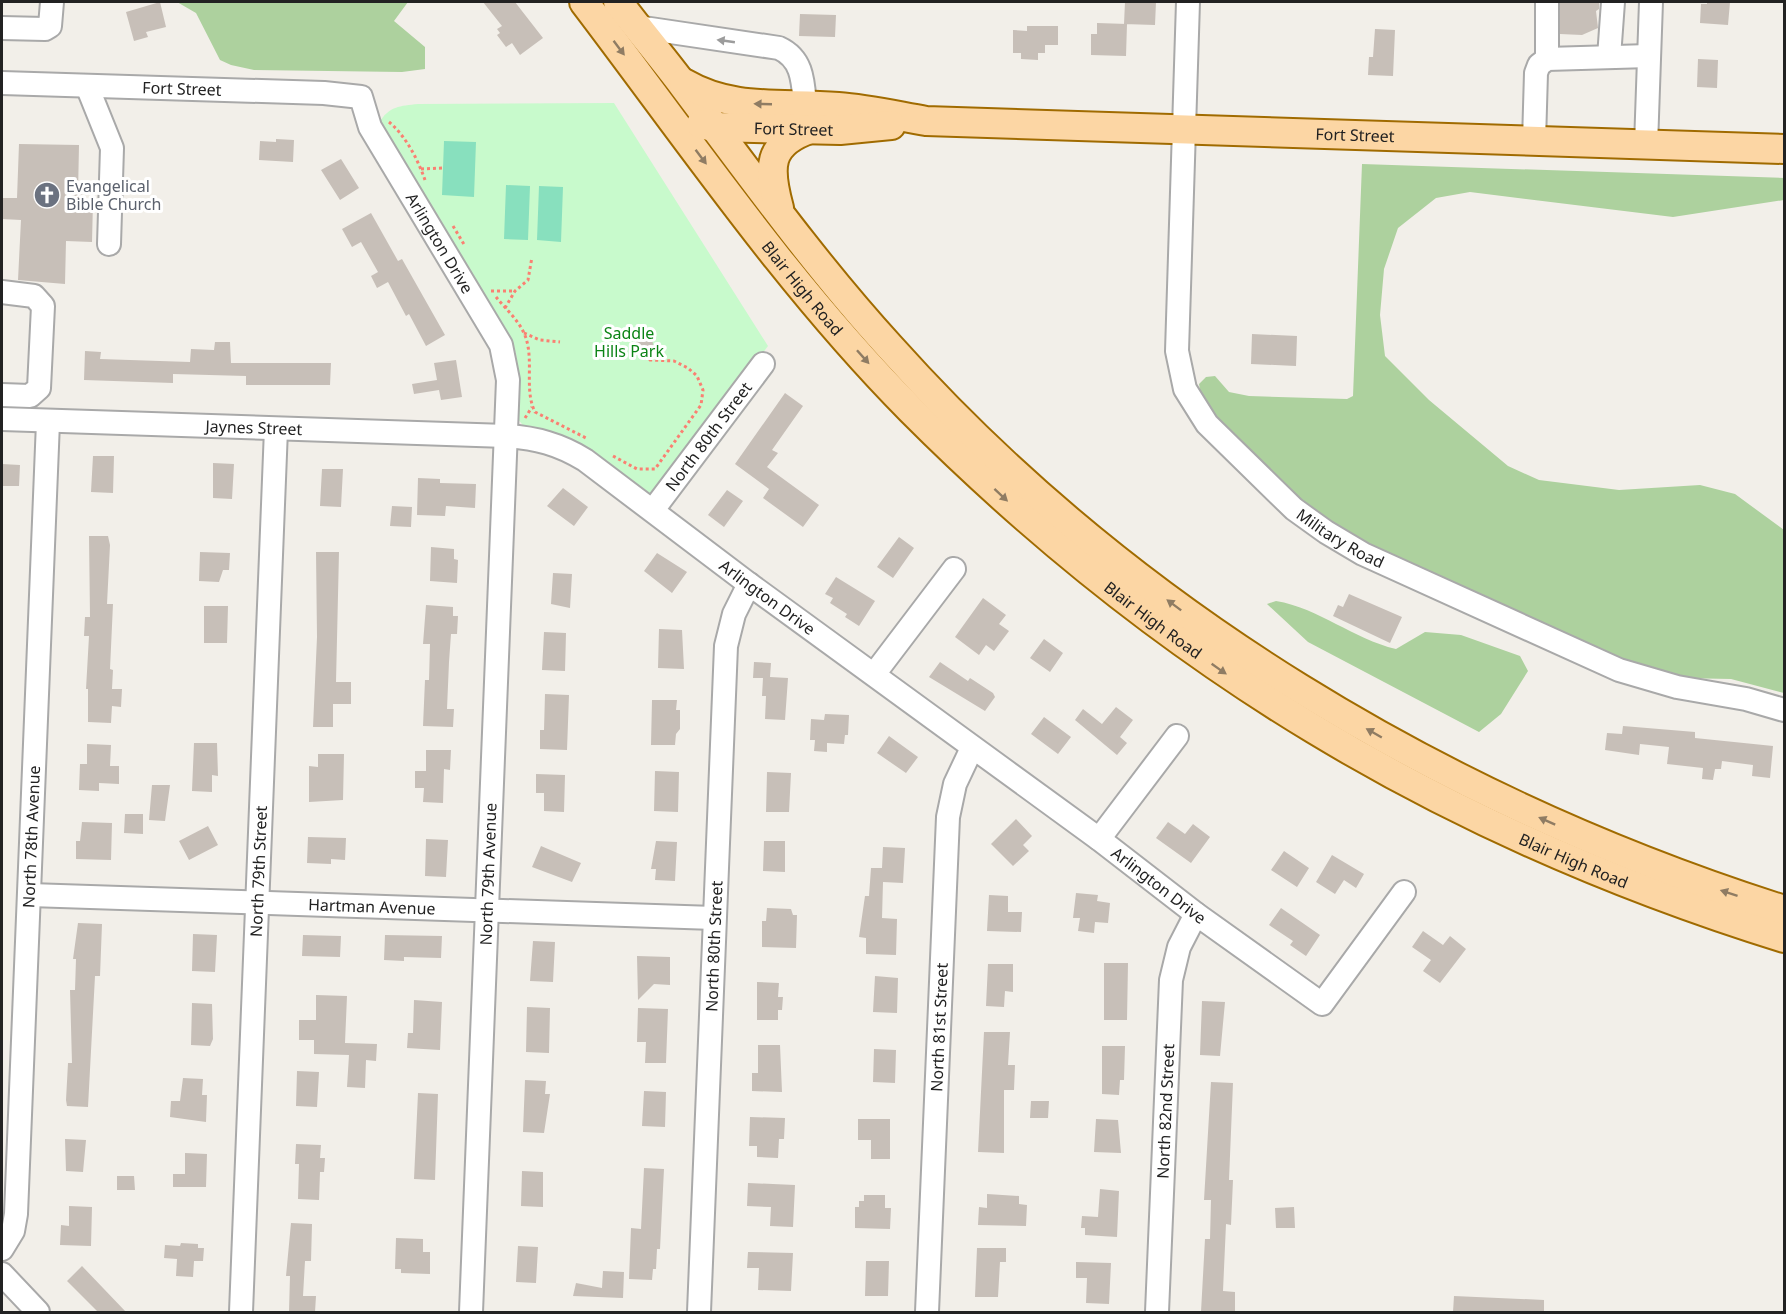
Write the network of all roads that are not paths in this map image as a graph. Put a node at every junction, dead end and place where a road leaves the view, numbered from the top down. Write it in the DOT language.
graph roads {
  1 [pos="52,2"];
  2 [pos="584,2"];
  3 [pos="618,2"];
  4 [pos="1188,2"];
  5 [pos="1547,2"];
  6 [pos="1613,2"];
  7 [pos="1651,2"];
  8 [pos="637,27"];
  9 [pos="2,28"];
  10 [pos="2,37"];
  11 [pos="1649,56"];
  12 [pos="1609,57"];
  13 [pos="1547,59"];
  14 [pos="680,80"];
  15 [pos="2,84"];
  16 [pos="87,86"];
  17 [pos="362,101"];
  18 [pos="666,110"];
  19 [pos="808,117"];
  20 [pos="714,127"];
  21 [pos="1182,129"];
  22 [pos="1534,141"];
  23 [pos="1646,145"];
  24 [pos="1785,149"];
  25 [pos="781,216"];
  26 [pos="109,244"];
  27 [pos="2,292"];
  28 [pos="763,364"];
  29 [pos="2,395"];
  30 [pos="2,419"];
  31 [pos="48,422"];
  32 [pos="276,429"];
  33 [pos="506,436"];
  34 [pos="653,510"];
  35 [pos="954,569"];
  36 [pos="749,584"];
  37 [pos="875,674"];
  38 [pos="1785,710"];
  39 [pos="1177,736"];
  40 [pos="972,748"];
  41 [pos="1099,839"];
  42 [pos="1404,892"];
  43 [pos="30,895"];
  44 [pos="258,902"];
  45 [pos="486,909"];
  46 [pos="1785,910"];
  47 [pos="1196,914"];
  48 [pos="714,918"];
  49 [pos="1785,938"];
  50 [pos="2,1249"];
  51 [pos="2,1274"];
  52 [pos="38,1312"];
  53 [pos="241,1312"];
  54 [pos="471,1312"];
  55 [pos="699,1312"];
  56 [pos="927,1312"];
  57 [pos="1156,1312"];
  1 -- 9 [label="street"];
  2 -- 18 [label="main road, Blair High Road, one-way"];
  3 -- 8 [label="main road, Blair High Road"];
  4 -- 21 [label="street"];
  5 -- 13 [label="street"];
  6 -- 12 [label="street"];
  7 -- 11 [label="street"];
  8 -- 14 [label="main road, Blair High Road"];
  19 -- 8 [label="street, one-way"];
  9 -- 10 [label="street"];
  11 -- 12 [label="street"];
  11 -- 23 [label="street"];
  12 -- 13 [label="street"];
  13 -- 22 [label="street"];
  19 -- 14 [label="main road, Fort Street, one-way"];
  14 -- 20 [label="main road, Blair High Road"];
  15 -- 16 [label="street, Fort Street"];
  16 -- 17 [label="street, Fort Street"];
  16 -- 26 [label="street"];
  17 -- 33 [label="street, Arlington Drive"];
  18 -- 20 [label="main road, Fort Street"];
  18 -- 49 [label="main road, Blair High Road, one-way"];
  19 -- 20 [label="main road, Fort Street"];
  19 -- 21 [label="main road, Fort Street"];
  19 -- 25 [label="main road"];
  20 -- 25 [label="main road, Blair High Road"];
  21 -- 22 [label="main road, Fort Street"];
  21 -- 38 [label="street, Military Road"];
  22 -- 23 [label="main road, Fort Street"];
  23 -- 24 [label="main road, Fort Street"];
  46 -- 25 [label="main road, Blair High Road, one-way"];
  27 -- 29 [label="street"];
  28 -- 34 [label="street, North 80th Street"];
  30 -- 31 [label="street, Jaynes Street"];
  31 -- 32 [label="street, Jaynes Street"];
  31 -- 43 [label="street, North 78th Avenue"];
  32 -- 33 [label="street, Jaynes Street"];
  32 -- 44 [label="street, North 79th Street"];
  33 -- 34 [label="street, Arlington Drive"];
  33 -- 45 [label="street, North 79th Avenue"];
  34 -- 36 [label="street, Arlington Drive"];
  35 -- 37 [label="street"];
  36 -- 37 [label="street, Arlington Drive"];
  36 -- 48 [label="street, North 80th Street"];
  37 -- 40 [label="street, Arlington Drive"];
  39 -- 41 [label="street"];
  40 -- 41 [label="street, Arlington Drive"];
  40 -- 56 [label="street, North 81st Street"];
  41 -- 47 [label="street, Arlington Drive"];
  42 -- 47 [label="street, Arlington Drive"];
  43 -- 44 [label="street, Hartman Avenue"];
  43 -- 50 [label="street, North 78th Avenue"];
  44 -- 45 [label="street, Hartman Avenue"];
  44 -- 53 [label="street, North 79th Street"];
  45 -- 48 [label="street, Hartman Avenue"];
  45 -- 54 [label="street, North 79th Avenue"];
  47 -- 57 [label="street, North 82nd Street"];
  48 -- 55 [label="street, North 80th Street"];
  51 -- 52 [label="street"];
}
